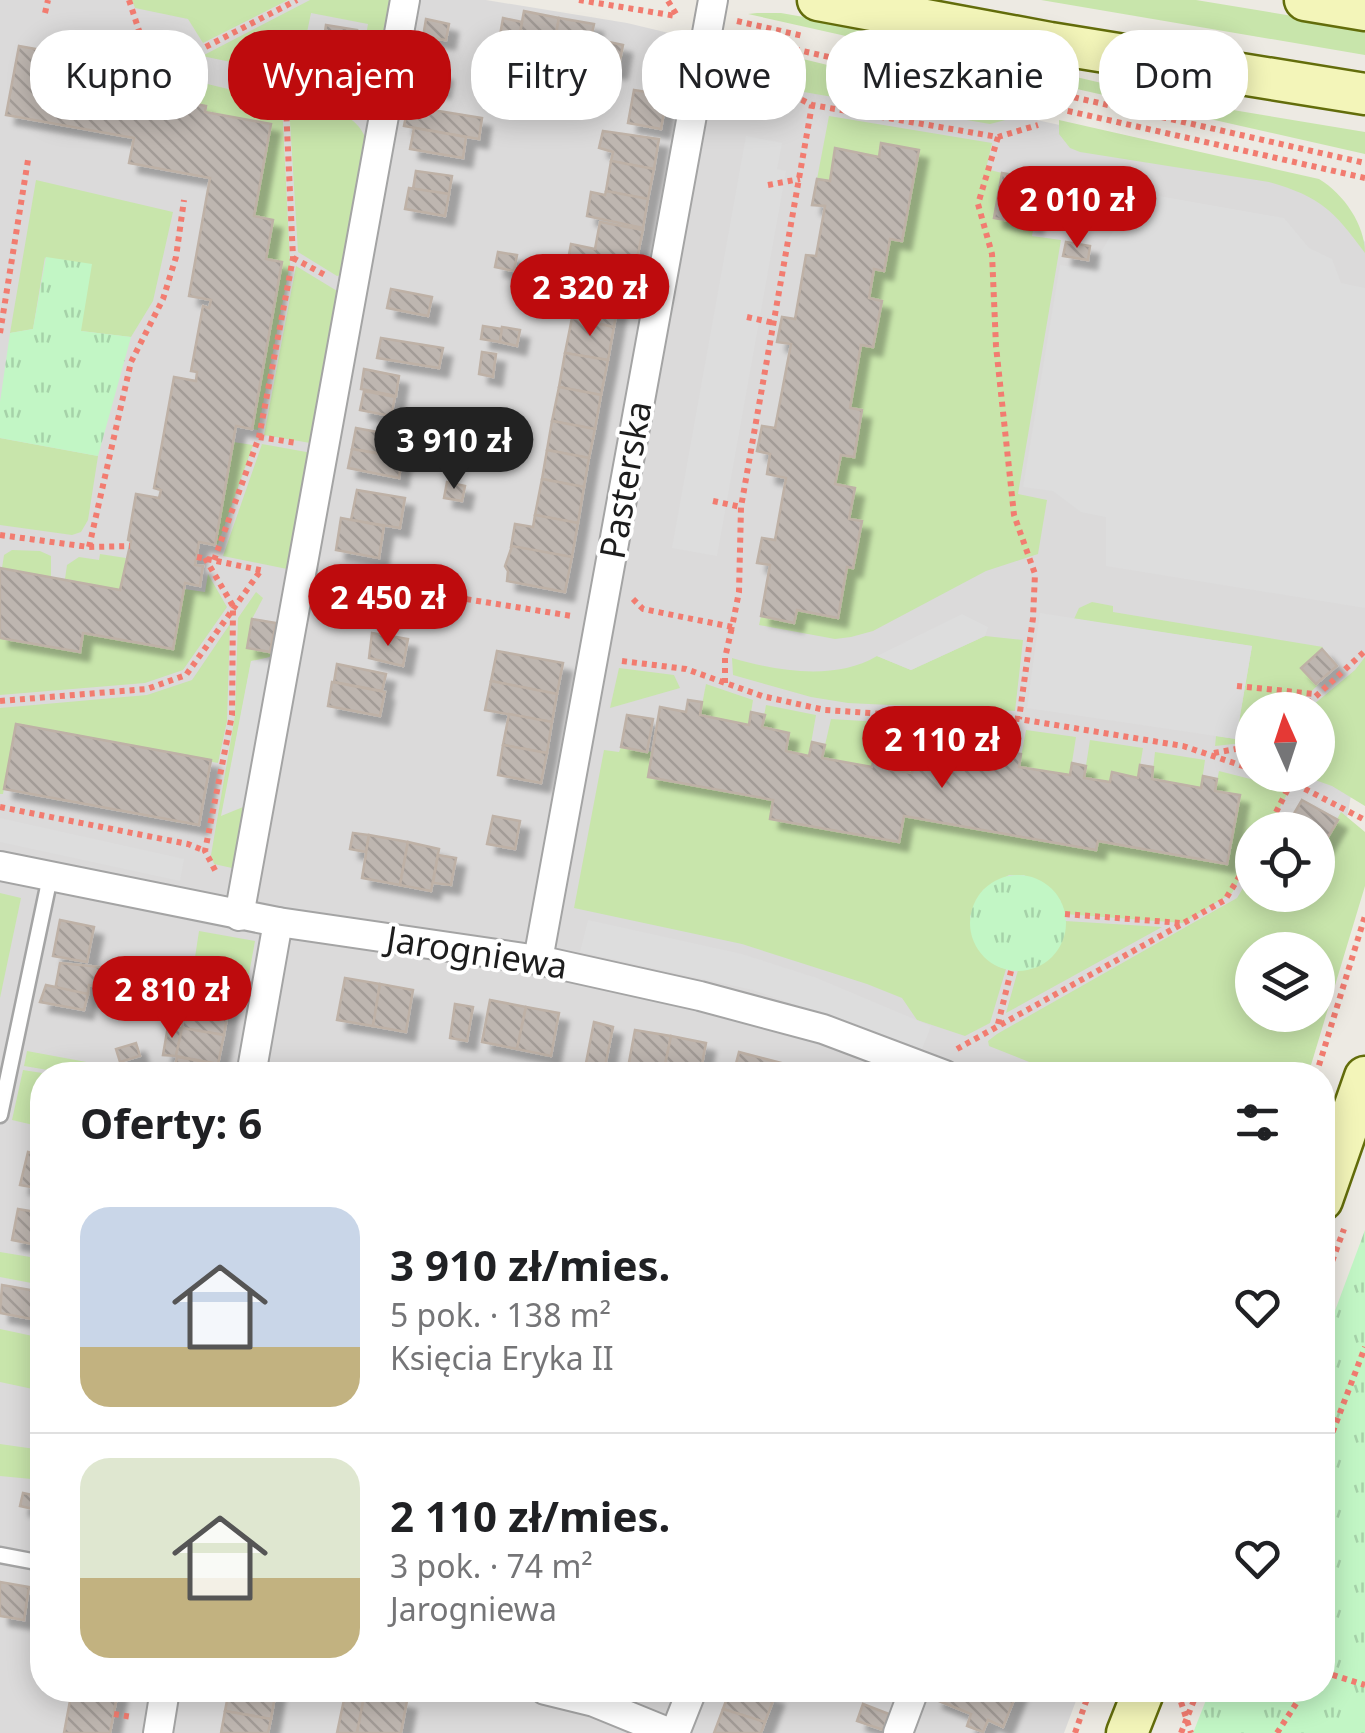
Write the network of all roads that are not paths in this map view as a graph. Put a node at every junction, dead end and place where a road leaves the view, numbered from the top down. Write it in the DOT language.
graph roads {
  1 [pos="405,0"];
  2 [pos="713,0"];
  3 [pos="1304,0"];
  4 [pos="1365,10"];
  5 [pos="812,18"];
  6 [pos="1365,94"];
  7 [pos="0,866"];
  8 [pos="50,876"];
  9 [pos="241,907"];
  10 [pos="278,922"];
  11 [pos="538,960"];
  12 [pos="253,1062"];
  13 [pos="907,1062"];
  14 [pos="1365,1076"];
  15 [pos="0,1115"];
  16 [pos="1335,1163"];
  17 [pos="0,1555"];
  18 [pos="30,1561"];
  19 [pos="159,1702"];
  20 [pos="594,1702"];
  21 [pos="687,1702"];
  22 [pos="910,1702"];
  23 [pos="1139,1702"];
  24 [pos="146,1725"];
  25 [pos="673,1733"];
  26 [pos="898,1733"];
  27 [pos="1127,1733"];
  1 -- 9 [label="street"];
  2 -- 11 [label="street, Pasterska"];
  3 -- 4 [label="street"];
  5 -- 6 [label="street"];
  7 -- 8 [label="street, Jarogniewa"];
  8 -- 9 [label="street, Jarogniewa"];
  8 -- 15 [label="lane"];
  9 -- 10 [label="street, Jarogniewa"];
  10 -- 11 [label="street, Jarogniewa"];
  10 -- 12 [label="street"];
  11 -- 13 [label="street, Jarogniewa"];
  14 -- 16 [label="street"];
  17 -- 18 [label="lane"];
  19 -- 24 [label="street"];
  20 -- 25 [label="street"];
  21 -- 25 [label="street"];
  22 -- 26 [label="street"];
  23 -- 27 [label="street"];
}
